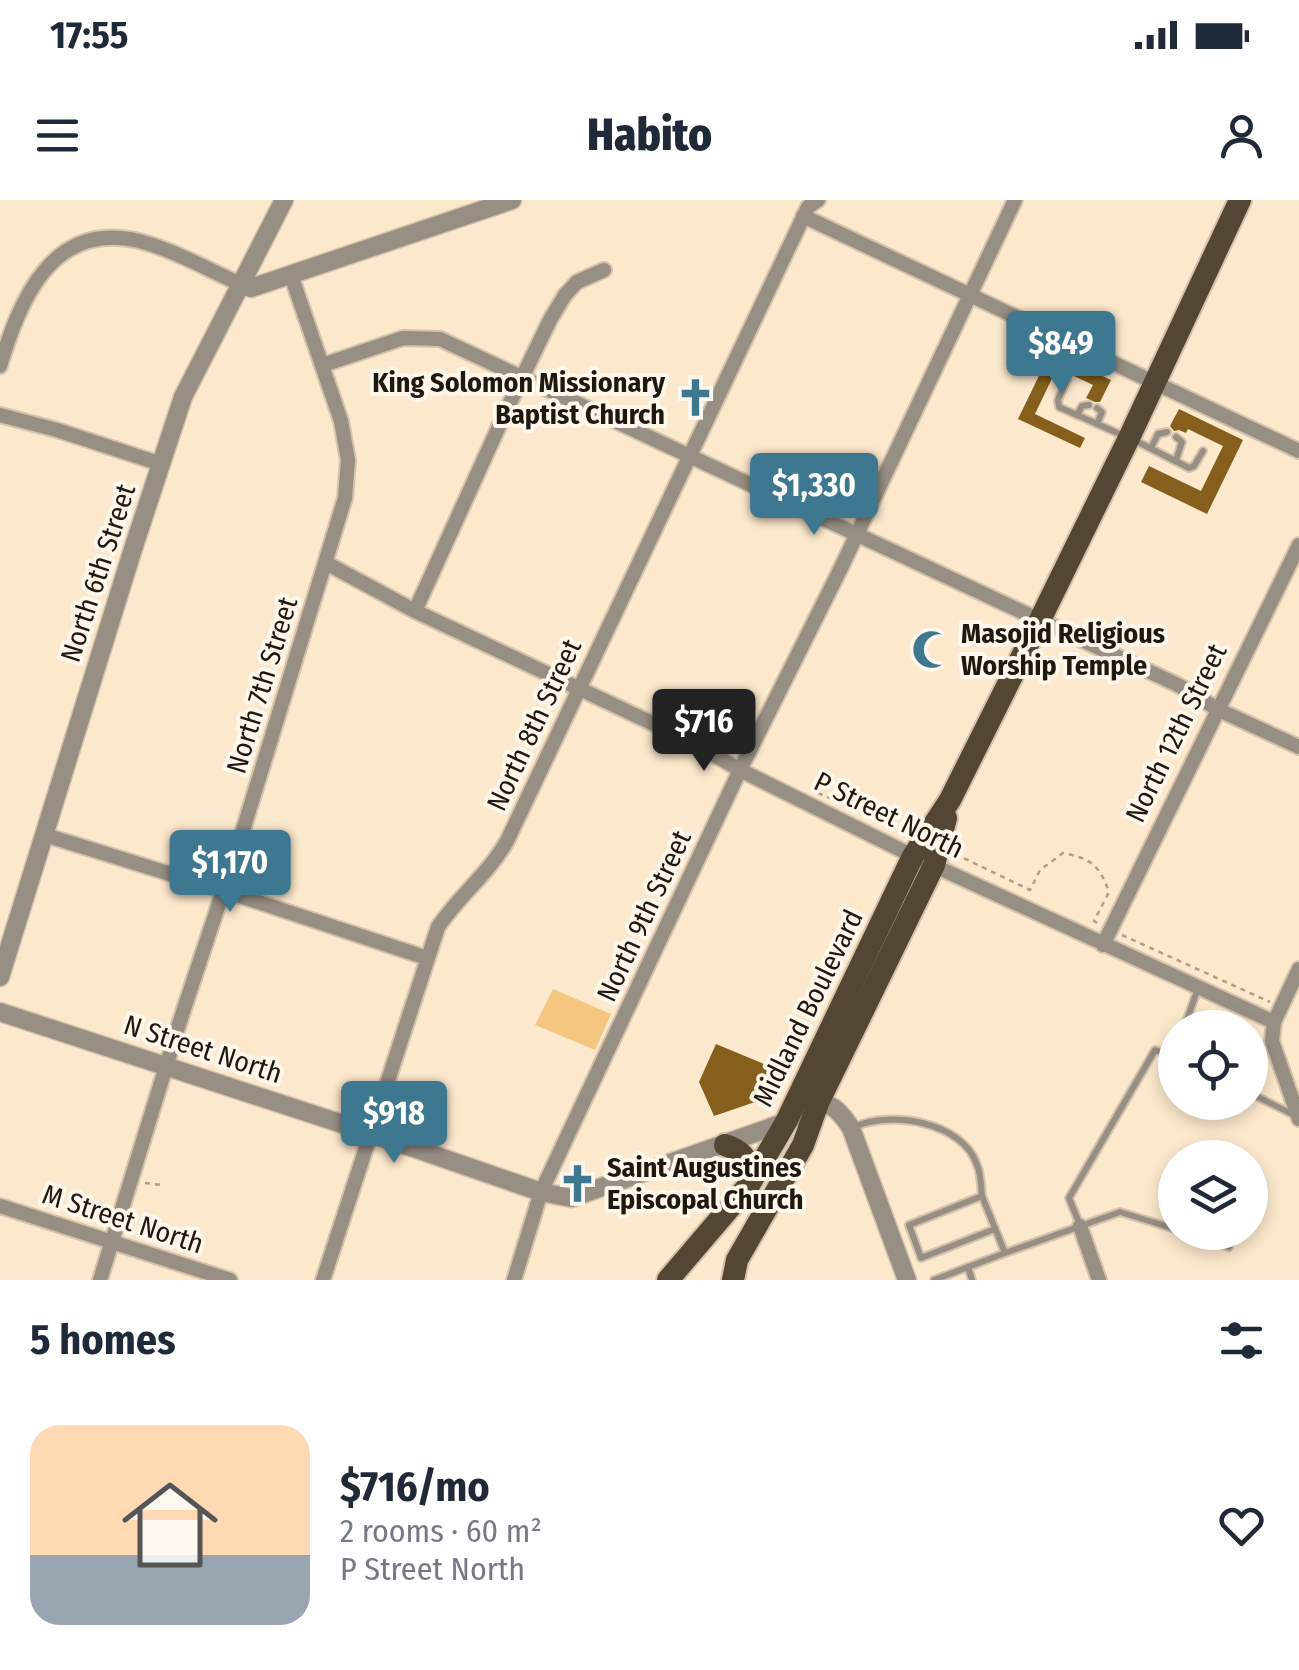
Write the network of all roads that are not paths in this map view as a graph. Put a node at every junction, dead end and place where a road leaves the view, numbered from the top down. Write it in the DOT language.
graph roads {
  1 [pos="284,200"];
  2 [pos="818,200"];
  3 [pos="1015,200"];
  4 [pos="1240,200"];
  5 [pos="504,201"];
  6 [pos="803,216"];
  7 [pos="604,270"];
  8 [pos="292,275"];
  9 [pos="240,284"];
  10 [pos="970,296"];
  11 [pos="322,365"];
  12 [pos="0,366"];
  13 [pos="522,376"];
  14 [pos="1067,379"];
  15 [pos="1154,382"];
  16 [pos="1077,415"];
  17 [pos="0,416"];
  18 [pos="1097,424"];
  19 [pos="1167,432"];
  20 [pos="1176,437"];
  21 [pos="1129,438"];
  22 [pos="1152,448"];
  23 [pos="1203,450"];
  24 [pos="1299,451"];
  25 [pos="690,455"];
  26 [pos="1176,460"];
  27 [pos="161,464"];
  28 [pos="857,533"];
  29 [pos="1299,545"];
  30 [pos="326,563"];
  31 [pos="415,611"];
  32 [pos="1040,620"];
  33 [pos="579,690"];
  34 [pos="1219,710"];
  35 [pos="1299,748"];
  36 [pos="740,770"];
  37 [pos="45,836"];
  38 [pos="924,861"];
  39 [pos="222,890"];
  40 [pos="1102,944"];
  41 [pos="426,958"];
  42 [pos="1299,969"];
  43 [pos="0,977"];
  44 [pos="1198,988"];
  45 [pos="1190,1010"];
  46 [pos="0,1012"];
  47 [pos="1277,1016"];
  48 [pos="1158,1051"];
  49 [pos="166,1066"];
  50 [pos="1268,1102"];
  51 [pos="818,1104"];
  52 [pos="1299,1118"];
  53 [pos="786,1122"];
  54 [pos="851,1128"];
  55 [pos="370,1133"];
  56 [pos="725,1145"];
  57 [pos="749,1185"];
  58 [pos="540,1192"];
  59 [pos="982,1196"];
  60 [pos="0,1206"];
  61 [pos="1158,1224"];
  62 [pos="1080,1226"];
  63 [pos="995,1230"];
  64 [pos="112,1242"];
  65 [pos="917,1249"];
  66 [pos="1005,1253"];
  67 [pos="898,1257"];
  68 [pos="968,1267"];
  69 [pos="100,1280"];
  70 [pos="230,1280"];
  71 [pos="323,1280"];
  72 [pos="514,1280"];
  73 [pos="668,1280"];
  74 [pos="733,1280"];
  75 [pos="907,1280"];
  76 [pos="934,1280"];
  77 [pos="972,1280"];
  78 [pos="1099,1280"];
  1 -- 9 [label="street, North 6th Street"];
  2 -- 6 [label="street, North 8th Street"];
  3 -- 10 [label="street, North 9th Street"];
  4 -- 15 [label="main road, Midland Boulevard"];
  5 -- 8 [label="street"];
  6 -- 10 [label="street"];
  6 -- 25 [label="street, North 8th Street"];
  7 -- 13 [label="street"];
  8 -- 9 [label="street"];
  8 -- 11 [label="street, North 7th Street"];
  9 -- 12 [label="street"];
  9 -- 27 [label="street, North 6th Street"];
  10 -- 15 [label="street"];
  10 -- 28 [label="street, North 9th Street"];
  11 -- 13 [label="street"];
  11 -- 30 [label="street, North 7th Street"];
  13 -- 25 [label="street"];
  13 -- 31 [label="street"];
  14 -- 16 [label="lane"];
  15 -- 21 [label="main road, Midland Boulevard"];
  15 -- 24 [label="street"];
  16 -- 18 [label="lane"];
  16 -- 18 [label="lane"];
  17 -- 27 [label="street"];
  18 -- 21 [label="lane"];
  19 -- 22 [label="lane"];
  20 -- 26 [label="lane"];
  21 -- 22 [label="lane"];
  21 -- 32 [label="main road, Midland Boulevard"];
  22 -- 26 [label="lane"];
  23 -- 26 [label="lane"];
  25 -- 28 [label="street"];
  25 -- 33 [label="street, North 8th Street"];
  27 -- 37 [label="street, North 6th Street"];
  28 -- 32 [label="street"];
  28 -- 36 [label="street, North 9th Street"];
  29 -- 34 [label="street, North 12th Street"];
  30 -- 31 [label="street, P Street North"];
  30 -- 39 [label="street, North 7th Street"];
  31 -- 33 [label="street, P Street North"];
  32 -- 34 [label="street"];
  32 -- 38 [label="main road, Midland Boulevard"];
  33 -- 36 [label="street, P Street North"];
  33 -- 41 [label="street, North 8th Street"];
  34 -- 35 [label="street"];
  34 -- 40 [label="street, North 12th Street"];
  36 -- 38 [label="street, P Street North"];
  36 -- 58 [label="street, North 9th Street"];
  37 -- 39 [label="street"];
  37 -- 43 [label="street, North 6th Street"];
  38 -- 40 [label="street, P Street North"];
  38 -- 51 [label="main road, Midland Boulevard"];
  38 -- 53 [label="main road, Midland Boulevard"];
  39 -- 41 [label="street"];
  39 -- 49 [label="street, North 7th Street"];
  40 -- 44 [label="street, P Street North"];
  41 -- 55 [label="street, North 8th Street"];
  42 -- 47 [label="street"];
  44 -- 45 [label="lane"];
  44 -- 47 [label="street, P Street North"];
  46 -- 49 [label="street, N Street North"];
  47 -- 52 [label="street"];
  48 -- 62 [label="lane"];
  49 -- 55 [label="street, N Street North"];
  49 -- 64 [label="street, North 7th Street"];
  50 -- 52 [label="lane"];
  51 -- 53 [label="street, N Street North"];
  51 -- 54 [label="street"];
  51 -- 74 [label="main road, Midland Boulevard"];
  53 -- 56 [label="street, N Street North"];
  53 -- 57 [label="main road, Midland Boulevard"];
  54 -- 59 [label="lane"];
  54 -- 67 [label="street"];
  55 -- 58 [label="street, N Street North"];
  55 -- 71 [label="street, North 8th Street"];
  56 -- 57 [label="main road"];
  56 -- 58 [label="street, N Street North"];
  57 -- 73 [label="main road, Midland Boulevard"];
  58 -- 72 [label="street, North 9th Street"];
  59 -- 63 [label="lane"];
  59 -- 65 [label="lane"];
  60 -- 64 [label="street, M Street North"];
  61 -- 62 [label="lane"];
  62 -- 66 [label="lane"];
  62 -- 78 [label="street"];
  63 -- 65 [label="lane"];
  63 -- 66 [label="lane"];
  64 -- 69 [label="street, North 7th Street"];
  64 -- 70 [label="street, M Street North"];
  65 -- 67 [label="lane"];
  66 -- 68 [label="lane"];
  67 -- 75 [label="street"];
  68 -- 76 [label="lane"];
  68 -- 77 [label="lane"];
}
